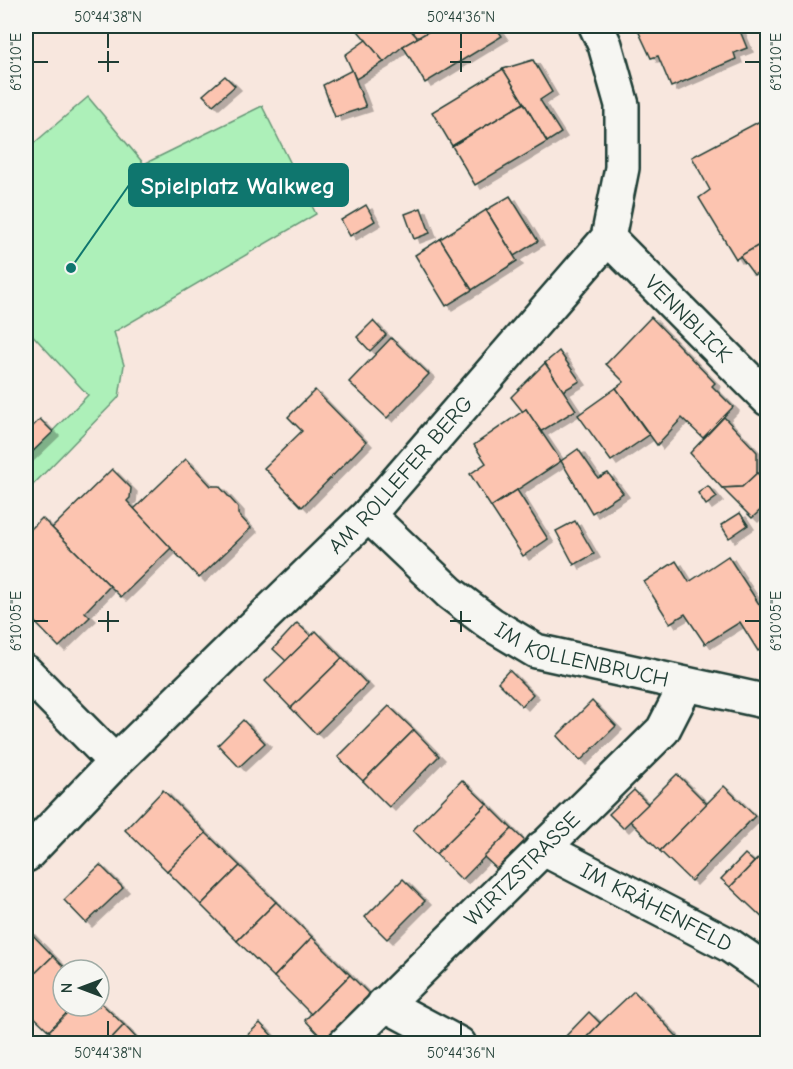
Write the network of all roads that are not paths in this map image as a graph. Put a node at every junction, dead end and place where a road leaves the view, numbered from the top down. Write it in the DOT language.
graph roads {
  1 [pos="596,26"];
  2 [pos="608,238"];
  3 [pos="768,399"];
  4 [pos="368,515"];
  5 [pos="26,672"];
  6 [pos="686,685"];
  7 [pos="768,702"];
  8 [pos="115,762"];
  9 [pos="542,848"];
  10 [pos="26,855"];
  11 [pos="768,972"];
  12 [pos="384,1004"];
  13 [pos="345,1044"];
  14 [pos="459,1044"];
  1 -- 2 [label="street, AM ROLLEFER BERG"];
  2 -- 3 [label="street, VENNBLICK"];
  2 -- 4 [label="street, AM ROLLEFER BERG"];
  4 -- 6 [label="street, IM KOLLENBRUCH"];
  4 -- 8 [label="street, AM ROLLEFER BERG"];
  5 -- 8 [label="street"];
  6 -- 7 [label="street, IM KOLLENBRUCH"];
  6 -- 9 [label="street, WIRTZSTRASSE"];
  8 -- 10 [label="street, AM ROLLEFER BERG"];
  9 -- 11 [label="street, IM KRÄHENFELD"];
  9 -- 12 [label="street, WIRTZSTRASSE"];
  12 -- 13 [label="street, WIRTZSTRASSE"];
  12 -- 14 [label="street"];
}
